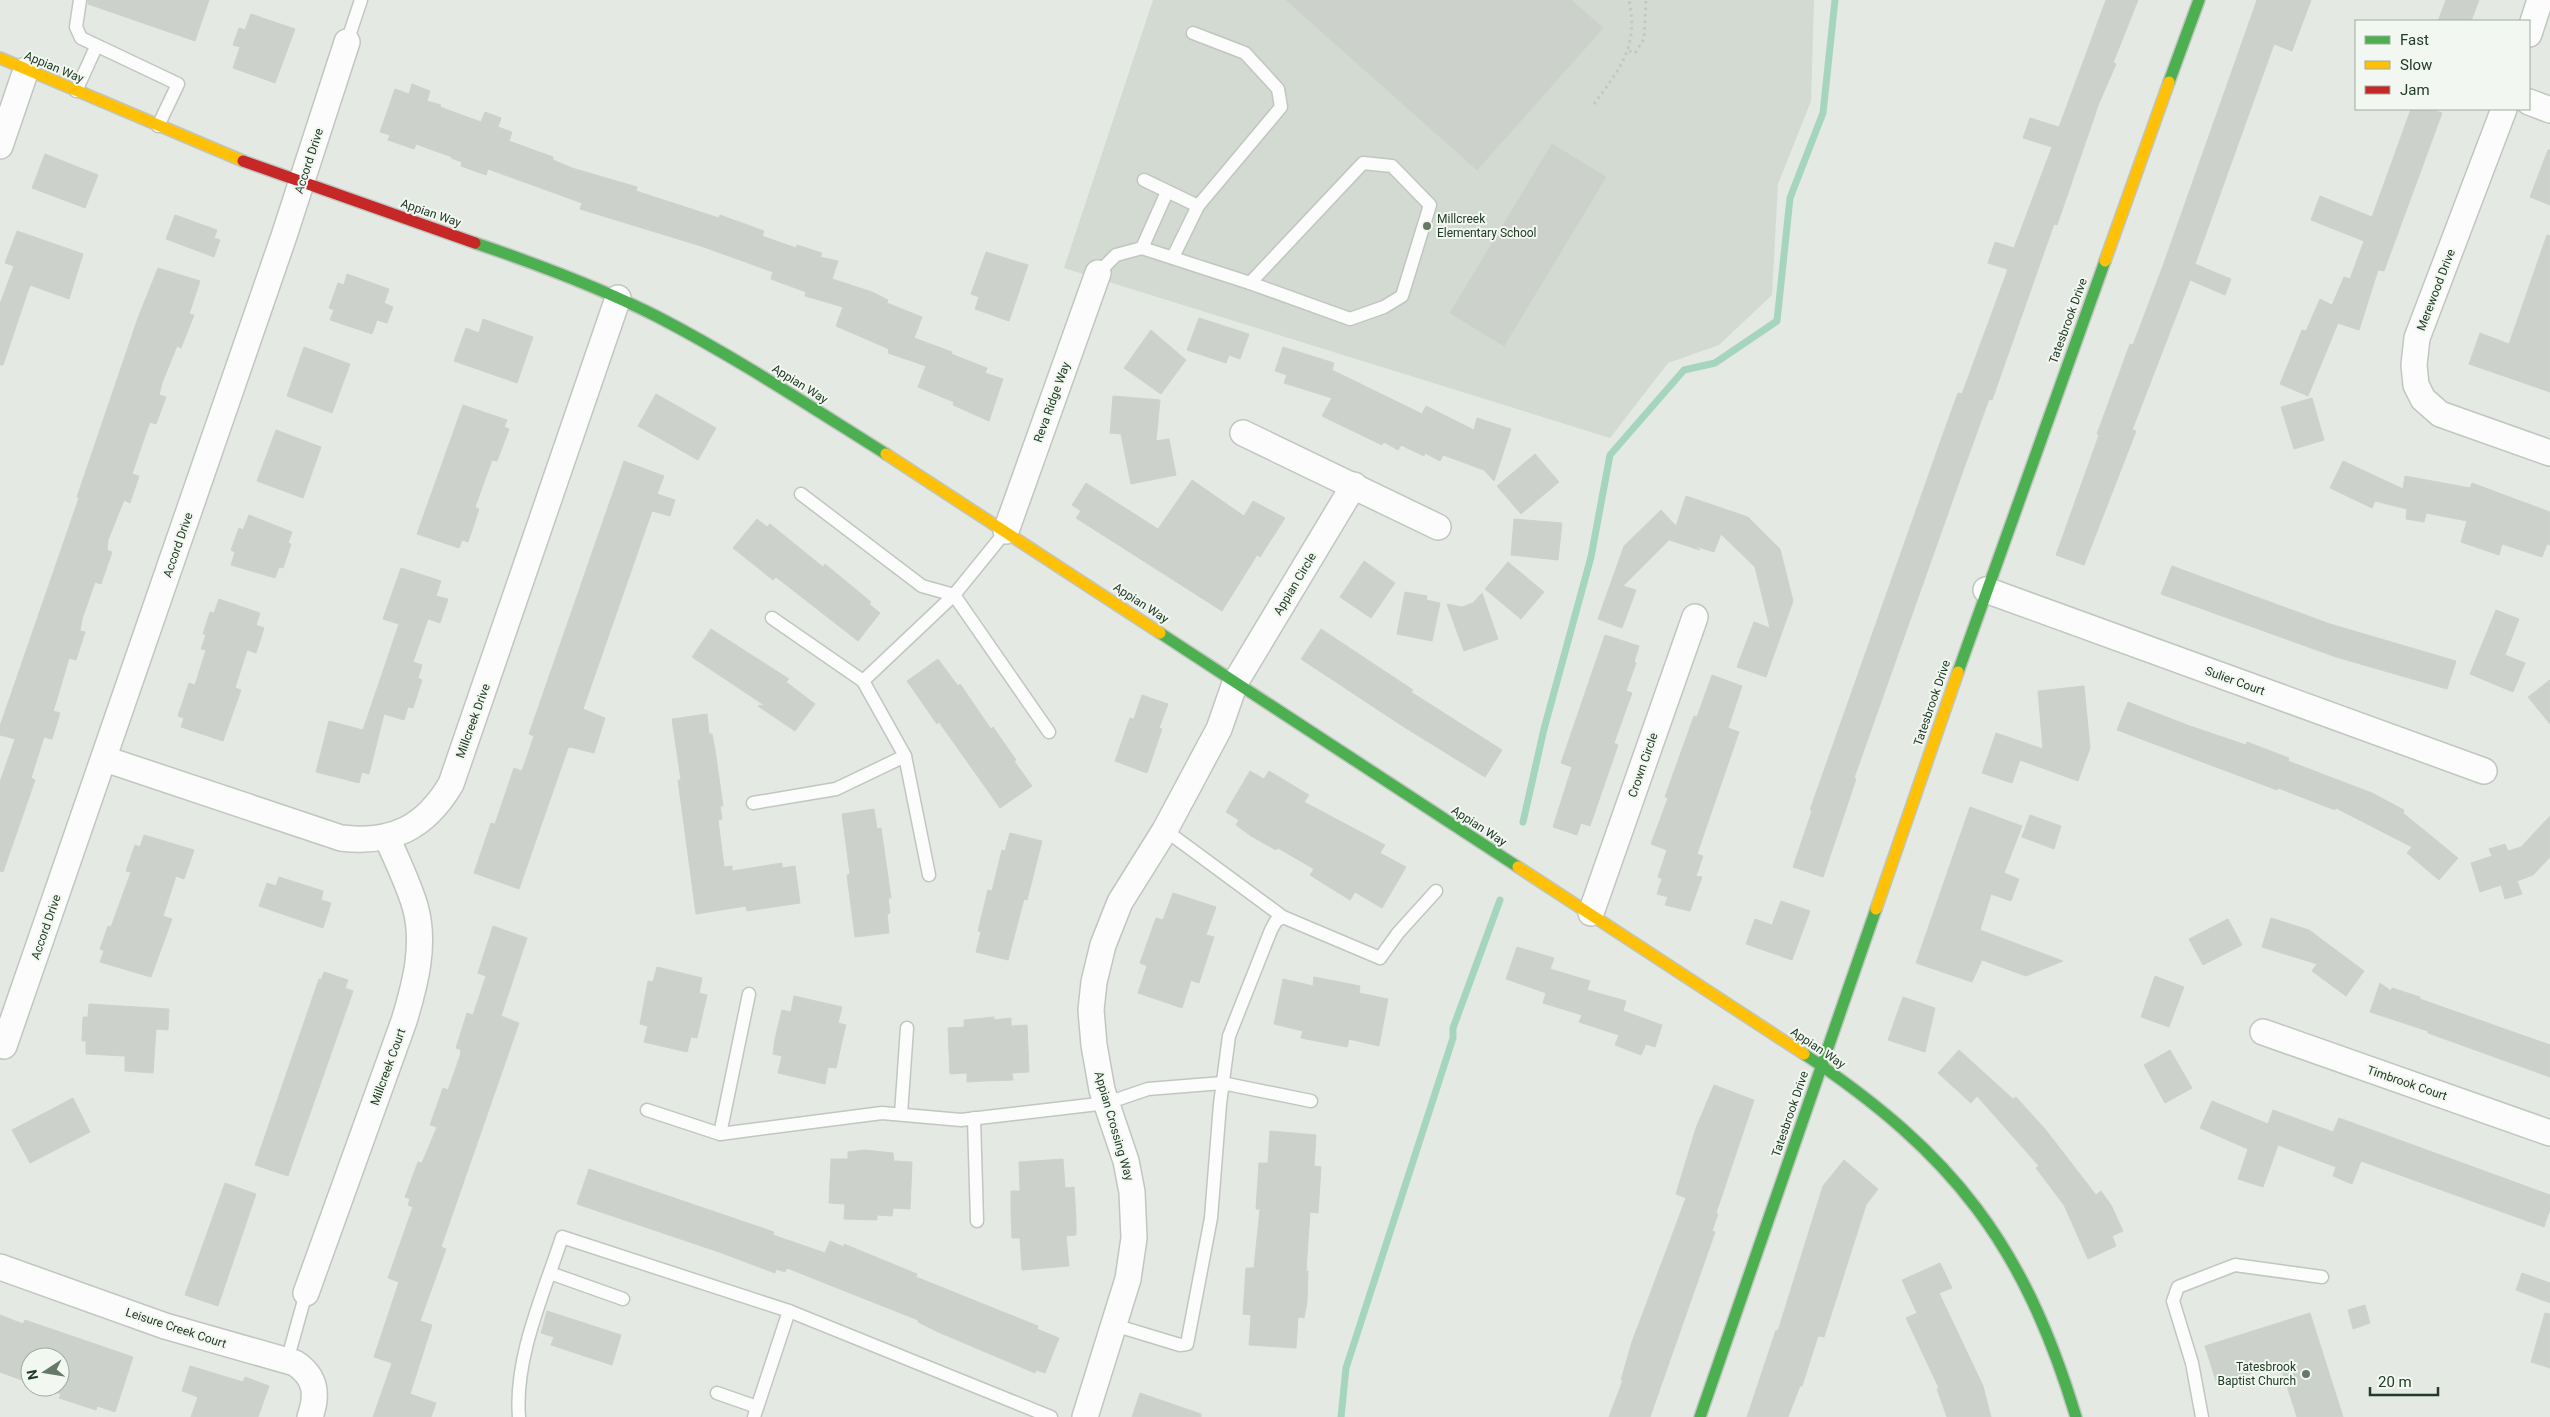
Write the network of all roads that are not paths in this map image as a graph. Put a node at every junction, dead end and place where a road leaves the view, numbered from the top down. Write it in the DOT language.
graph roads {
  1 [pos="80,0"];
  2 [pos="361,0"];
  3 [pos="2199,0"];
  4 [pos="2540,0"];
  5 [pos="2530,31"];
  6 [pos="1193,33"];
  7 [pos="347,42"];
  8 [pos="96,47"];
  9 [pos="0,58"];
  10 [pos="26,70"];
  11 [pos="76,91"];
  12 [pos="2530,102"];
  13 [pos="2504,110"];
  14 [pos="2550,110"];
  15 [pos="158,126"];
  16 [pos="0,146"];
  17 [pos="1144,180"];
  18 [pos="302,183"];
  19 [pos="1167,192"];
  20 [pos="1198,206"];
  21 [pos="1142,248"];
  22 [pos="1173,257"];
  23 [pos="1098,273"];
  24 [pos="1250,283"];
  25 [pos="618,298"];
  26 [pos="1244,433"];
  27 [pos="2550,454"];
  28 [pos="1354,485"];
  29 [pos="800,494"];
  30 [pos="1438,527"];
  31 [pos="1006,531"];
  32 [pos="1986,590"];
  33 [pos="954,595"];
  34 [pos="1695,617"];
  35 [pos="772,618"];
  36 [pos="863,681"];
  37 [pos="1235,682"];
  38 [pos="1049,732"];
  39 [pos="905,756"];
  40 [pos="105,759"];
  41 [pos="2484,772"];
  42 [pos="753,803"];
  43 [pos="1166,830"];
  44 [pos="387,838"];
  45 [pos="929,875"];
  46 [pos="1436,892"];
  47 [pos="1591,913"];
  48 [pos="1282,917"];
  49 [pos="749,994"];
  50 [pos="907,1028"];
  51 [pos="2263,1032"];
  52 [pos="4,1046"];
  53 [pos="1821,1065"];
  54 [pos="1222,1083"];
  55 [pos="1311,1101"];
  56 [pos="1106,1103"];
  57 [pos="647,1110"];
  58 [pos="901,1114"];
  59 [pos="974,1118"];
  60 [pos="2550,1133"];
  61 [pos="720,1134"];
  62 [pos="978,1221"];
  63 [pos="0,1267"];
  64 [pos="550,1273"];
  65 [pos="2322,1278"];
  66 [pos="306,1293"];
  67 [pos="623,1299"];
  68 [pos="789,1310"];
  69 [pos="1114,1325"];
  70 [pos="287,1361"];
  71 [pos="717,1393"];
  72 [pos="756,1412"];
  73 [pos="310,1417"];
  74 [pos="519,1417"];
  75 [pos="1050,1417"];
  76 [pos="1085,1417"];
  77 [pos="1700,1417"];
  78 [pos="2076,1417"];
  79 [pos="2202,1417"];
  1 -- 8 [label="lane"];
  2 -- 7 [label="lane"];
  3 -- 32 [label="street, Tatesbrook Drive"];
  4 -- 5 [label="street"];
  6 -- 20 [label="lane"];
  7 -- 18 [label="street, Accord Drive"];
  8 -- 11 [label="lane"];
  8 -- 15 [label="lane"];
  9 -- 10 [label="street, Appian Way"];
  10 -- 11 [label="street, Appian Way"];
  10 -- 16 [label="street"];
  11 -- 15 [label="street, Appian Way"];
  12 -- 14 [label="street"];
  13 -- 27 [label="street, Merewood Drive"];
  15 -- 18 [label="street, Appian Way"];
  17 -- 19 [label="lane"];
  18 -- 25 [label="street, Appian Way"];
  18 -- 40 [label="street, Accord Drive"];
  19 -- 20 [label="lane"];
  19 -- 21 [label="lane"];
  20 -- 22 [label="lane"];
  21 -- 22 [label="lane"];
  21 -- 23 [label="lane"];
  22 -- 24 [label="lane"];
  23 -- 31 [label="street, Reva Ridge Way"];
  24 -- 24 [label="lane"];
  25 -- 31 [label="street, Appian Way"];
  25 -- 44 [label="street, Millcreek Drive"];
  26 -- 28 [label="street"];
  28 -- 30 [label="street"];
  28 -- 37 [label="street, Appian Circle"];
  29 -- 33 [label="lane"];
  31 -- 33 [label="lane"];
  31 -- 37 [label="street, Appian Way"];
  32 -- 41 [label="street, Sulier Court"];
  32 -- 53 [label="street, Tatesbrook Drive"];
  33 -- 36 [label="lane"];
  33 -- 38 [label="lane"];
  34 -- 47 [label="street, Crown Circle"];
  35 -- 36 [label="lane"];
  36 -- 39 [label="lane"];
  37 -- 43 [label="street, Appian Crossing Way"];
  37 -- 47 [label="street, Appian Way"];
  39 -- 42 [label="lane"];
  39 -- 45 [label="lane"];
  40 -- 44 [label="street, Millcreek Drive"];
  40 -- 52 [label="street, Accord Drive"];
  43 -- 48 [label="lane"];
  43 -- 56 [label="street, Appian Crossing Way"];
  44 -- 66 [label="street, Millcreek Court"];
  46 -- 48 [label="lane"];
  47 -- 53 [label="street, Appian Way"];
  48 -- 54 [label="lane"];
  49 -- 61 [label="lane"];
  50 -- 58 [label="lane"];
  51 -- 60 [label="street, Timbrook Court"];
  53 -- 77 [label="street, Tatesbrook Drive"];
  53 -- 78 [label="street, Appian Way"];
  54 -- 55 [label="lane"];
  54 -- 56 [label="lane"];
  54 -- 69 [label="lane"];
  56 -- 59 [label="lane"];
  56 -- 69 [label="street, Appian Crossing Way"];
  57 -- 61 [label="lane"];
  58 -- 59 [label="lane"];
  58 -- 61 [label="lane"];
  59 -- 62 [label="lane"];
  63 -- 70 [label="street, Leisure Creek Court"];
  64 -- 67 [label="lane"];
  64 -- 68 [label="lane"];
  64 -- 74 [label="lane"];
  65 -- 79 [label="lane"];
  66 -- 70 [label="lane"];
  68 -- 72 [label="lane"];
  68 -- 75 [label="lane"];
  69 -- 76 [label="street, Appian Crossing Way"];
  70 -- 73 [label="street, Leisure Creek Court"];
  71 -- 72 [label="lane"];
}
